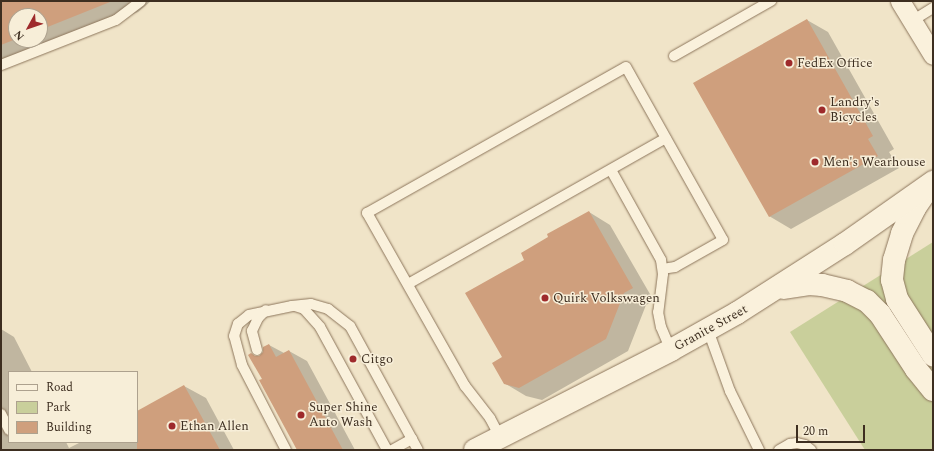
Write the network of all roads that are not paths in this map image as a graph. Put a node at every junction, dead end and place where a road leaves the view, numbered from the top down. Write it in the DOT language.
graph roads {
  1 [pos="141,1"];
  2 [pos="771,1"];
  3 [pos="900,1"];
  4 [pos="933,8"];
  5 [pos="912,21"];
  6 [pos="933,55"];
  7 [pos="674,56"];
  8 [pos="1,65"];
  9 [pos="666,138"];
  10 [pos="611,170"];
  11 [pos="933,182"];
  12 [pos="663,269"];
  13 [pos="408,284"];
  14 [pos="770,294"];
  15 [pos="292,306"];
  16 [pos="266,310"];
  17 [pos="708,330"];
  18 [pos="257,350"];
  19 [pos="672,350"];
  20 [pos="933,355"];
  21 [pos="933,390"];
  22 [pos="1,414"];
  23 [pos="8,428"];
  24 [pos="500,437"];
  25 [pos="412,439"];
  26 [pos="286,450"];
  27 [pos="387,450"];
  28 [pos="392,450"];
  29 [pos="418,450"];
  30 [pos="475,450"];
  31 [pos="759,450"];
  32 [pos="779,450"];
  33 [pos="811,450"];
  1 -- 8 [label="lane"];
  2 -- 7 [label="lane"];
  3 -- 5 [label="street"];
  4 -- 5 [label="lane"];
  5 -- 6 [label="street"];
  9 -- 10 [label="lane"];
  9 -- 12 [label="lane"];
  9 -- 13 [label="lane"];
  10 -- 12 [label="lane"];
  10 -- 13 [label="lane"];
  11 -- 14 [label="main road, Granite Street"];
  11 -- 20 [label="main road"];
  12 -- 19 [label="lane"];
  13 -- 24 [label="lane"];
  14 -- 17 [label="main road, Granite Street"];
  14 -- 21 [label="main road"];
  15 -- 16 [label="lane"];
  15 -- 25 [label="lane"];
  15 -- 27 [label="lane"];
  16 -- 18 [label="lane"];
  16 -- 26 [label="lane"];
  17 -- 19 [label="main road, Granite Street"];
  17 -- 31 [label="lane"];
  19 -- 24 [label="main road, Granite Street"];
  22 -- 23 [label="lane"];
  24 -- 30 [label="main road, Granite Street"];
  25 -- 28 [label="lane"];
  25 -- 29 [label="lane"];
  32 -- 33 [label="lane"];
}
